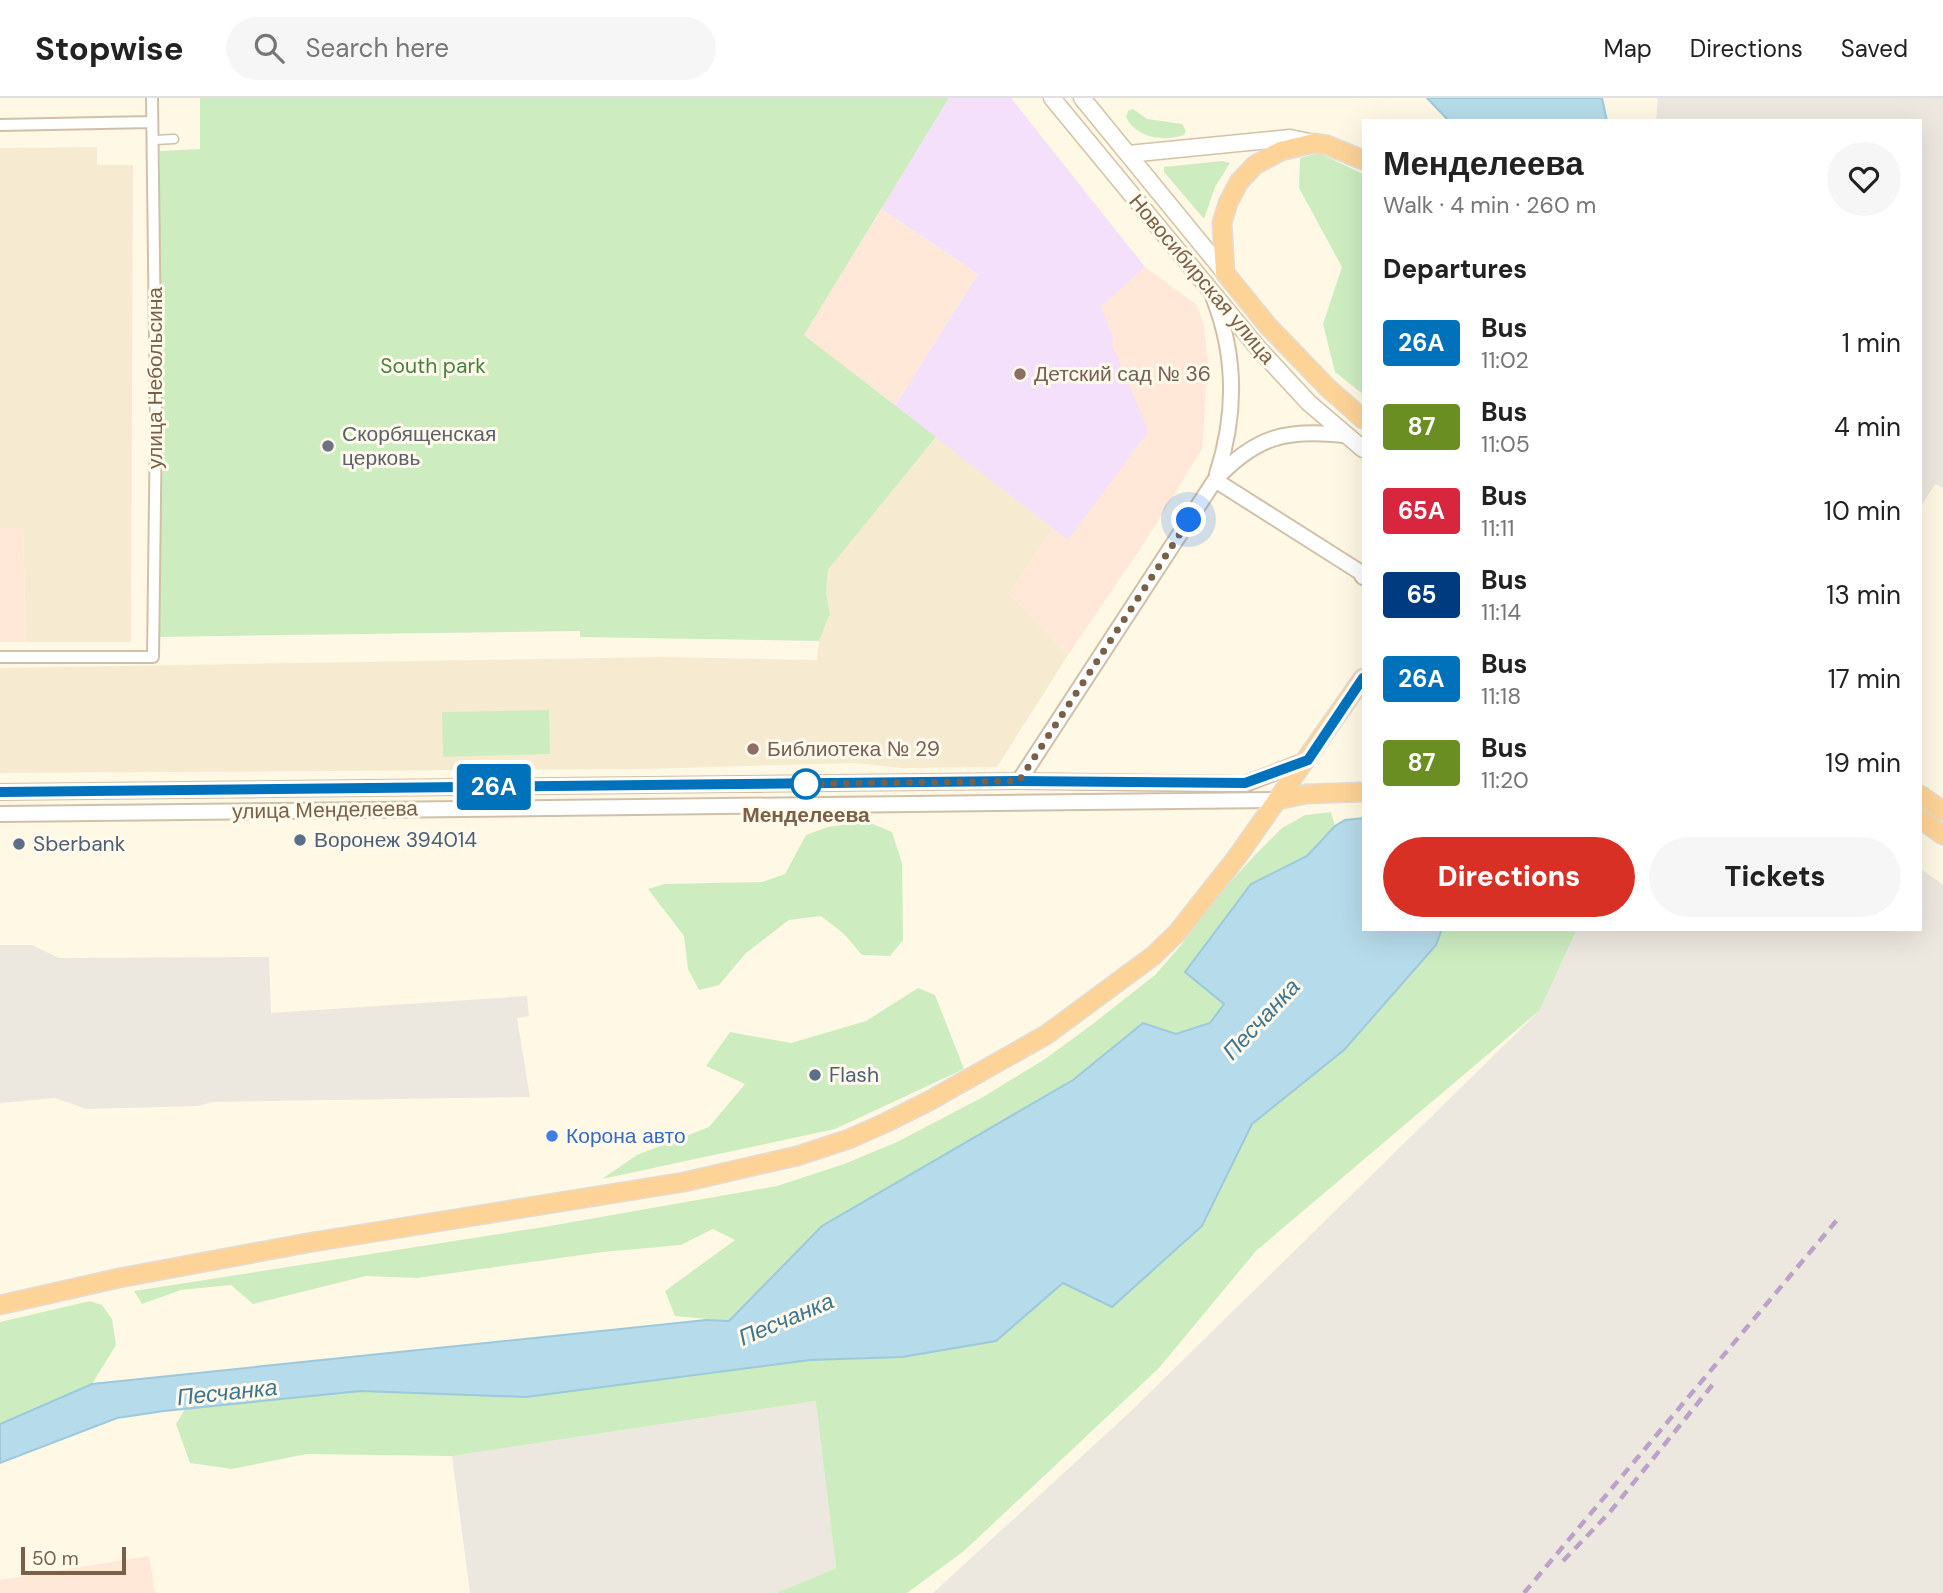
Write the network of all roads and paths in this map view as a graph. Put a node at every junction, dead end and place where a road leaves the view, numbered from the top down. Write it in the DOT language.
graph roads {
  1 [pos="152,98"];
  2 [pos="1052,98"];
  3 [pos="1082,98"];
  4 [pos="152,122"];
  5 [pos="0,125"];
  6 [pos="174,139"];
  7 [pos="154,140"];
  8 [pos="1314,143"];
  9 [pos="1128,154"];
  10 [pos="1362,160"];
  11 [pos="1225,273"];
  12 [pos="1212,294"];
  13 [pos="1362,418"];
  14 [pos="1344,435"];
  15 [pos="1362,448"];
  16 [pos="1215,480"];
  17 [pos="1362,574"];
  18 [pos="0,657"];
  19 [pos="1362,679"];
  20 [pos="1308,760"];
  21 [pos="1019,781"];
  22 [pos="1245,783"];
  23 [pos="1289,784"];
  24 [pos="609,786"];
  25 [pos="0,792"];
  26 [pos="1362,792"];
  27 [pos="1922,796"];
  28 [pos="1278,800"];
  29 [pos="610,807"];
  30 [pos="1943,811"];
  31 [pos="0,814"];
  32 [pos="1922,820"];
  33 [pos="1943,835"];
  34 [pos="0,1305"];
  1 -- 4 [label="street, улица Небольсина"];
  2 -- 12 [label="main road, Новосибирская улица"];
  3 -- 9 [label="main road, Новосибирская улица"];
  4 -- 5 [label="street"];
  4 -- 7 [label="street, улица Небольсина"];
  6 -- 7 [label="street"];
  7 -- 18 [label="street, улица Небольсина"];
  8 -- 9 [label="main road"];
  8 -- 10 [label="highway"];
  8 -- 11 [label="highway"];
  9 -- 11 [label="main road, Новосибирская улица"];
  11 -- 13 [label="highway, Новосибирская улица"];
  12 -- 14 [label="main road, Новосибирская улица"];
  12 -- 16 [label="street"];
  14 -- 15 [label="main road, Новосибирская улица"];
  14 -- 16 [label="street"];
  16 -- 17 [label="street"];
  16 -- 21 [label="street"];
  19 -- 20 [label="highway"];
  20 -- 22 [label="street, улица Менделеева"];
  20 -- 23 [label="highway"];
  21 -- 22 [label="street, улица Менделеева"];
  21 -- 24 [label="street, улица Менделеева"];
  22 -- 23 [label="street, улица Менделеева"];
  23 -- 28 [label="highway"];
  24 -- 25 [label="street, улица Менделеева"];
  24 -- 29 [label="street"];
  26 -- 28 [label="highway, улица Менделеева"];
  27 -- 30 [label="highway"];
  28 -- 29 [label="street, улица Менделеева"];
  28 -- 34 [label="highway"];
  29 -- 31 [label="street, улица Менделеева"];
  32 -- 33 [label="highway"];
}
